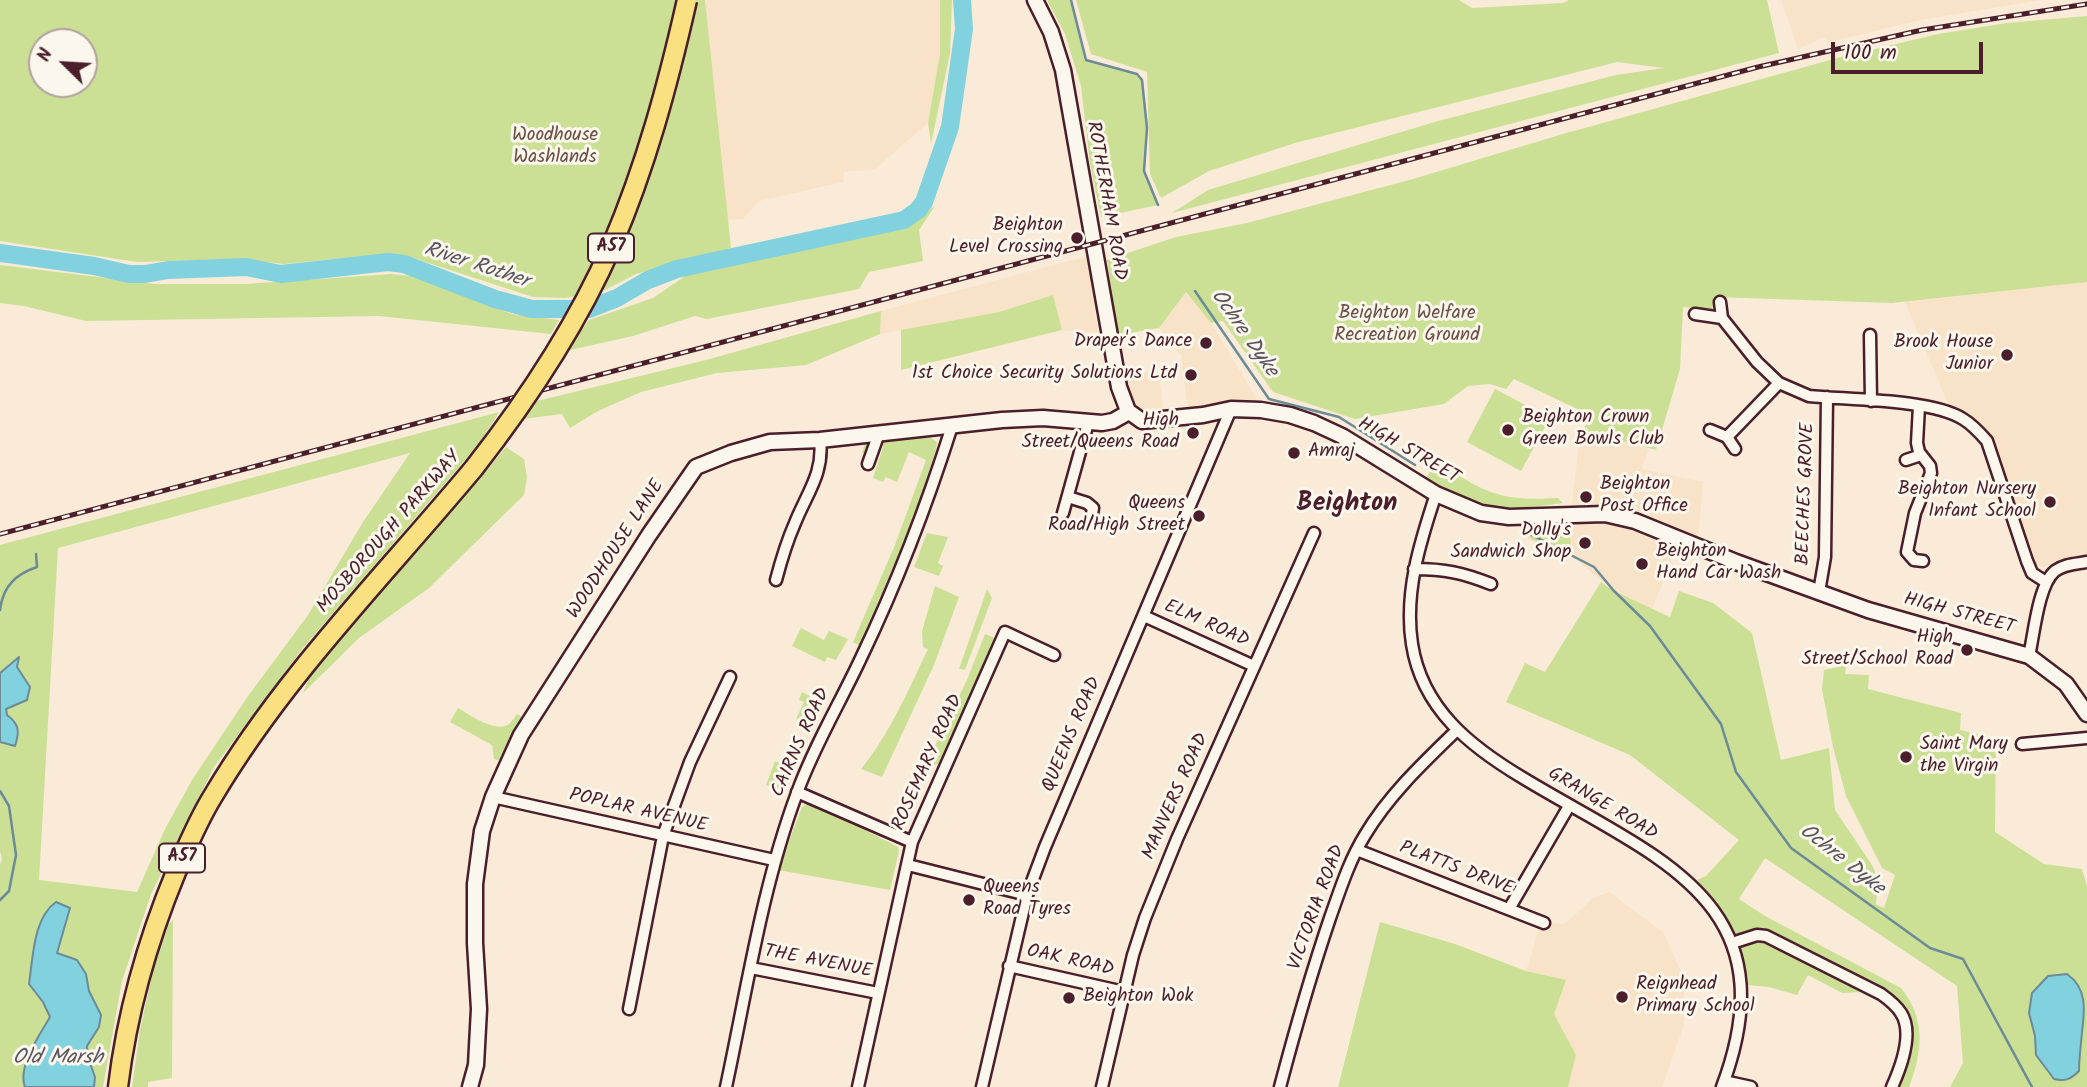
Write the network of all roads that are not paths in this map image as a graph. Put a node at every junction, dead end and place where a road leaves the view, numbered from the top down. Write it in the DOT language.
graph roads {
  1 [pos="687,0"];
  2 [pos="1035,0"];
  3 [pos="1720,302"];
  4 [pos="1695,314"];
  5 [pos="1722,318"];
  6 [pos="1870,335"];
  7 [pos="1779,383"];
  8 [pos="1827,397"];
  9 [pos="1871,401"];
  10 [pos="1919,405"];
  11 [pos="1231,409"];
  12 [pos="1129,412"];
  13 [pos="1088,423"];
  14 [pos="952,426"];
  15 [pos="1710,430"];
  16 [pos="878,433"];
  17 [pos="1727,437"];
  18 [pos="820,440"];
  19 [pos="1735,449"];
  20 [pos="1922,455"];
  21 [pos="1906,460"];
  22 [pos="868,464"];
  23 [pos="1436,494"];
  24 [pos="1068,497"];
  25 [pos="1063,513"];
  26 [pos="1091,520"];
  27 [pos="1314,533"];
  28 [pos="1923,561"];
  29 [pos="2087,562"];
  30 [pos="1414,569"];
  31 [pos="776,580"];
  32 [pos="2046,582"];
  33 [pos="1491,583"];
  34 [pos="1819,592"];
  35 [pos="1144,616"];
  36 [pos="1054,655"];
  37 [pos="2028,656"];
  38 [pos="1254,666"];
  39 [pos="730,677"];
  40 [pos="2087,714"];
  41 [pos="1457,731"];
  42 [pos="2087,737"];
  43 [pos="2022,744"];
  44 [pos="797,792"];
  45 [pos="493,797"];
  46 [pos="1569,806"];
  47 [pos="663,836"];
  48 [pos="912,842"];
  49 [pos="1357,850"];
  50 [pos="774,860"];
  51 [pos="908,864"];
  52 [pos="1027,895"];
  53 [pos="1510,909"];
  54 [pos="1544,923"];
  55 [pos="1732,943"];
  56 [pos="1009,966"];
  57 [pos="751,968"];
  58 [pos="1124,992"];
  59 [pos="878,993"];
  60 [pos="629,1009"];
  61 [pos="475,1072"];
  62 [pos="1723,1084"];
  63 [pos="118,1087"];
  64 [pos="470,1087"];
  65 [pos="480,1087"];
  66 [pos="726,1087"];
  67 [pos="858,1087"];
  68 [pos="982,1087"];
  69 [pos="1102,1087"];
  70 [pos="1280,1087"];
  71 [pos="1751,1087"];
  72 [pos="1892,1087"];
  1 -- 63 [label="highway, MOSBOROUGH PARKWAY / A57, bridge"];
  2 -- 12 [label="street, ROTHERHAM ROAD"];
  3 -- 5 [label="street"];
  4 -- 5 [label="street"];
  5 -- 7 [label="street"];
  6 -- 9 [label="street"];
  7 -- 8 [label="street"];
  7 -- 17 [label="street"];
  8 -- 9 [label="street"];
  8 -- 34 [label="street, BEECHES GROVE"];
  9 -- 10 [label="street"];
  10 -- 20 [label="street"];
  10 -- 32 [label="street"];
  11 -- 12 [label="street, HIGH STREET"];
  11 -- 23 [label="street, HIGH STREET"];
  11 -- 35 [label="street, QUEENS ROAD"];
  12 -- 13 [label="street, WOODHOUSE LANE"];
  13 -- 14 [label="street, WOODHOUSE LANE"];
  13 -- 24 [label="street"];
  14 -- 16 [label="street, WOODHOUSE LANE"];
  14 -- 44 [label="street, CAIRNS ROAD"];
  15 -- 17 [label="street"];
  16 -- 18 [label="street, WOODHOUSE LANE"];
  16 -- 22 [label="street"];
  17 -- 19 [label="street"];
  18 -- 31 [label="street"];
  18 -- 45 [label="street, WOODHOUSE LANE"];
  20 -- 21 [label="street"];
  20 -- 28 [label="street"];
  23 -- 30 [label="street, GRANGE ROAD"];
  23 -- 34 [label="street, HIGH STREET"];
  24 -- 25 [label="street"];
  24 -- 26 [label="street"];
  27 -- 38 [label="street, MANVERS ROAD"];
  29 -- 32 [label="street"];
  30 -- 33 [label="street"];
  30 -- 41 [label="street, GRANGE ROAD"];
  32 -- 37 [label="street"];
  34 -- 37 [label="street, HIGH STREET"];
  35 -- 38 [label="street, ELM ROAD"];
  35 -- 52 [label="street, QUEENS ROAD"];
  36 -- 48 [label="street, ROSEMARY ROAD"];
  37 -- 40 [label="street, HIGH STREET"];
  38 -- 58 [label="street, MANVERS ROAD"];
  39 -- 47 [label="street"];
  41 -- 46 [label="street, GRANGE ROAD"];
  41 -- 49 [label="street, VICTORIA ROAD"];
  42 -- 43 [label="street"];
  44 -- 48 [label="street"];
  44 -- 50 [label="street, CAIRNS ROAD"];
  45 -- 47 [label="street, POPLAR AVENUE"];
  45 -- 61 [label="street, WOODHOUSE LANE"];
  46 -- 53 [label="street"];
  46 -- 55 [label="street, GRANGE ROAD"];
  47 -- 50 [label="street, POPLAR AVENUE"];
  47 -- 60 [label="street"];
  48 -- 51 [label="street, ROSEMARY ROAD"];
  49 -- 53 [label="street, PLATTS DRIVE"];
  49 -- 70 [label="street, VICTORIA ROAD"];
  50 -- 57 [label="street, CAIRNS ROAD"];
  51 -- 52 [label="street"];
  51 -- 59 [label="street, ROSEMARY ROAD"];
  52 -- 56 [label="street, QUEENS ROAD"];
  53 -- 54 [label="street, PLATTS DRIVE"];
  55 -- 62 [label="street, GRANGE ROAD"];
  55 -- 72 [label="street"];
  56 -- 58 [label="street, OAK ROAD"];
  56 -- 68 [label="street, QUEENS ROAD"];
  57 -- 59 [label="street, THE AVENUE"];
  57 -- 66 [label="street, CAIRNS ROAD"];
  58 -- 69 [label="street, MANVERS ROAD"];
  59 -- 67 [label="street, ROSEMARY ROAD"];
  61 -- 64 [label="street, WOODHOUSE LANE"];
  61 -- 65 [label="street, WOODHOUSE LANE"];
  62 -- 71 [label="street"];
}
